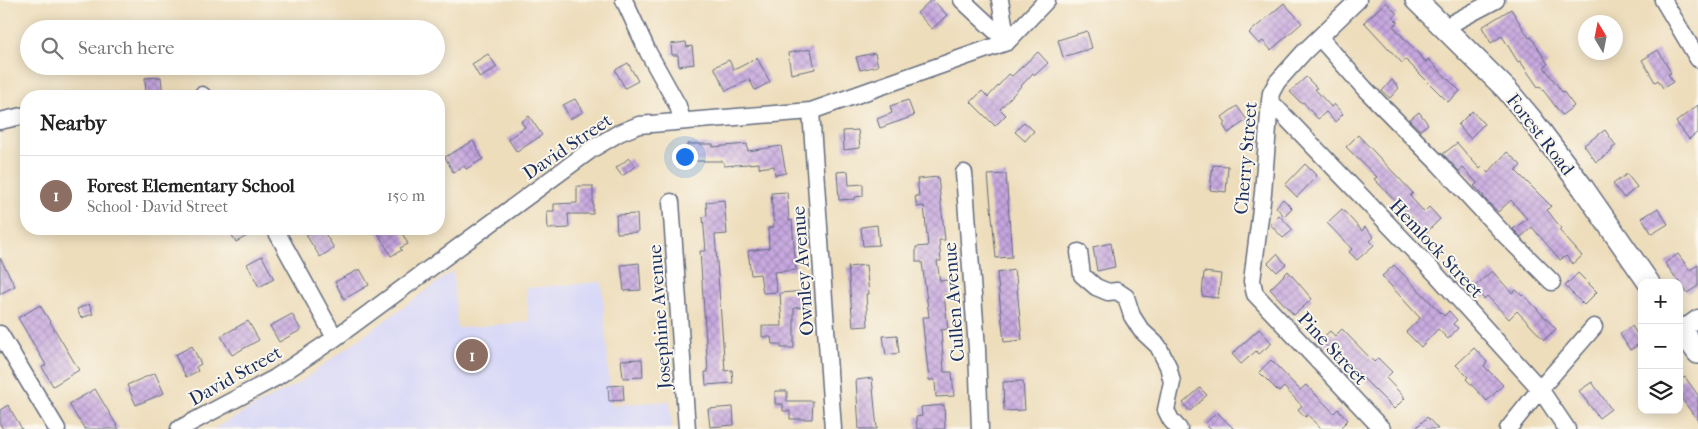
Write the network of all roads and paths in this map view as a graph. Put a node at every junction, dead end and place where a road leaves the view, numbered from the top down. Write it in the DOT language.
graph roads {
  1 [pos="624,0"];
  2 [pos="962,0"];
  3 [pos="1000,0"];
  4 [pos="1047,0"];
  5 [pos="1358,0"];
  6 [pos="1416,0"];
  7 [pos="1496,0"];
  8 [pos="1663,0"];
  9 [pos="1445,27"];
  10 [pos="1320,38"];
  11 [pos="1007,42"];
  12 [pos="1698,59"];
  13 [pos="1270,100"];
  14 [pos="811,111"];
  15 [pos="20,116"];
  16 [pos="682,120"];
  17 [pos="0,121"];
  18 [pos="964,173"];
  19 [pos="671,202"];
  20 [pos="278,235"];
  21 [pos="1079,252"];
  22 [pos="1646,279"];
  23 [pos="1552,282"];
  24 [pos="1255,294"];
  25 [pos="1686,325"];
  26 [pos="1594,327"];
  27 [pos="0,334"];
  28 [pos="336,338"];
  29 [pos="1698,353"];
  30 [pos="1540,389"];
  31 [pos="1175,425"];
  32 [pos="57,429"];
  33 [pos="179,429"];
  34 [pos="687,429"];
  35 [pos="833,429"];
  36 [pos="980,429"];
  37 [pos="1382,429"];
  38 [pos="1508,429"];
  39 [pos="1567,429"];
  1 -- 16 [label="street"];
  2 -- 11 [label="street"];
  3 -- 11 [label="street"];
  4 -- 11 [label="street, David Street"];
  5 -- 10 [label="street, Cherry Street"];
  6 -- 9 [label="main road, Forest Road"];
  7 -- 9 [label="street"];
  8 -- 12 [label="street"];
  9 -- 22 [label="main road, Forest Road"];
  10 -- 13 [label="street, Cherry Street"];
  10 -- 23 [label="street"];
  11 -- 14 [label="street, David Street"];
  13 -- 24 [label="street, Cherry Street"];
  13 -- 30 [label="street, Hemlock Street"];
  14 -- 16 [label="street, David Street"];
  14 -- 35 [label="street, Ownley Avenue"];
  15 -- 17 [label="street"];
  16 -- 28 [label="street, David Street"];
  18 -- 36 [label="street, Cullen Avenue"];
  19 -- 34 [label="street, Josephine Avenue"];
  20 -- 28 [label="street"];
  21 -- 31 [label="street"];
  24 -- 37 [label="street, Pine Street"];
  25 -- 29 [label="main road"];
  26 -- 30 [label="street"];
  27 -- 32 [label="street"];
  28 -- 33 [label="street, David Street"];
  30 -- 38 [label="street"];
  30 -- 39 [label="street, Hemlock Street"];
}
